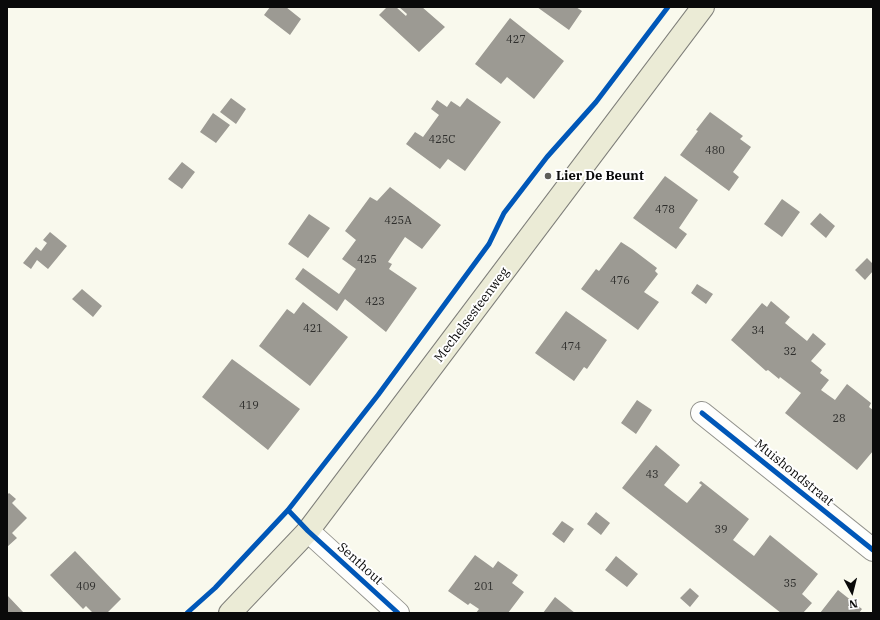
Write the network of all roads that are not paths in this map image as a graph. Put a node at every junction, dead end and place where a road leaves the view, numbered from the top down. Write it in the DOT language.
graph roads {
  1 [pos="703,7"];
  2 [pos="702,413"];
  3 [pos="308,531"];
  4 [pos="873,550"];
  5 [pos="230,613"];
  6 [pos="398,613"];
  1 -- 3 [label="main road, Mechelsesteenweg"];
  2 -- 4 [label="street, Muishondstraat"];
  3 -- 5 [label="main road, Mechelsesteenweg"];
  3 -- 6 [label="street, Senthout"];
}
